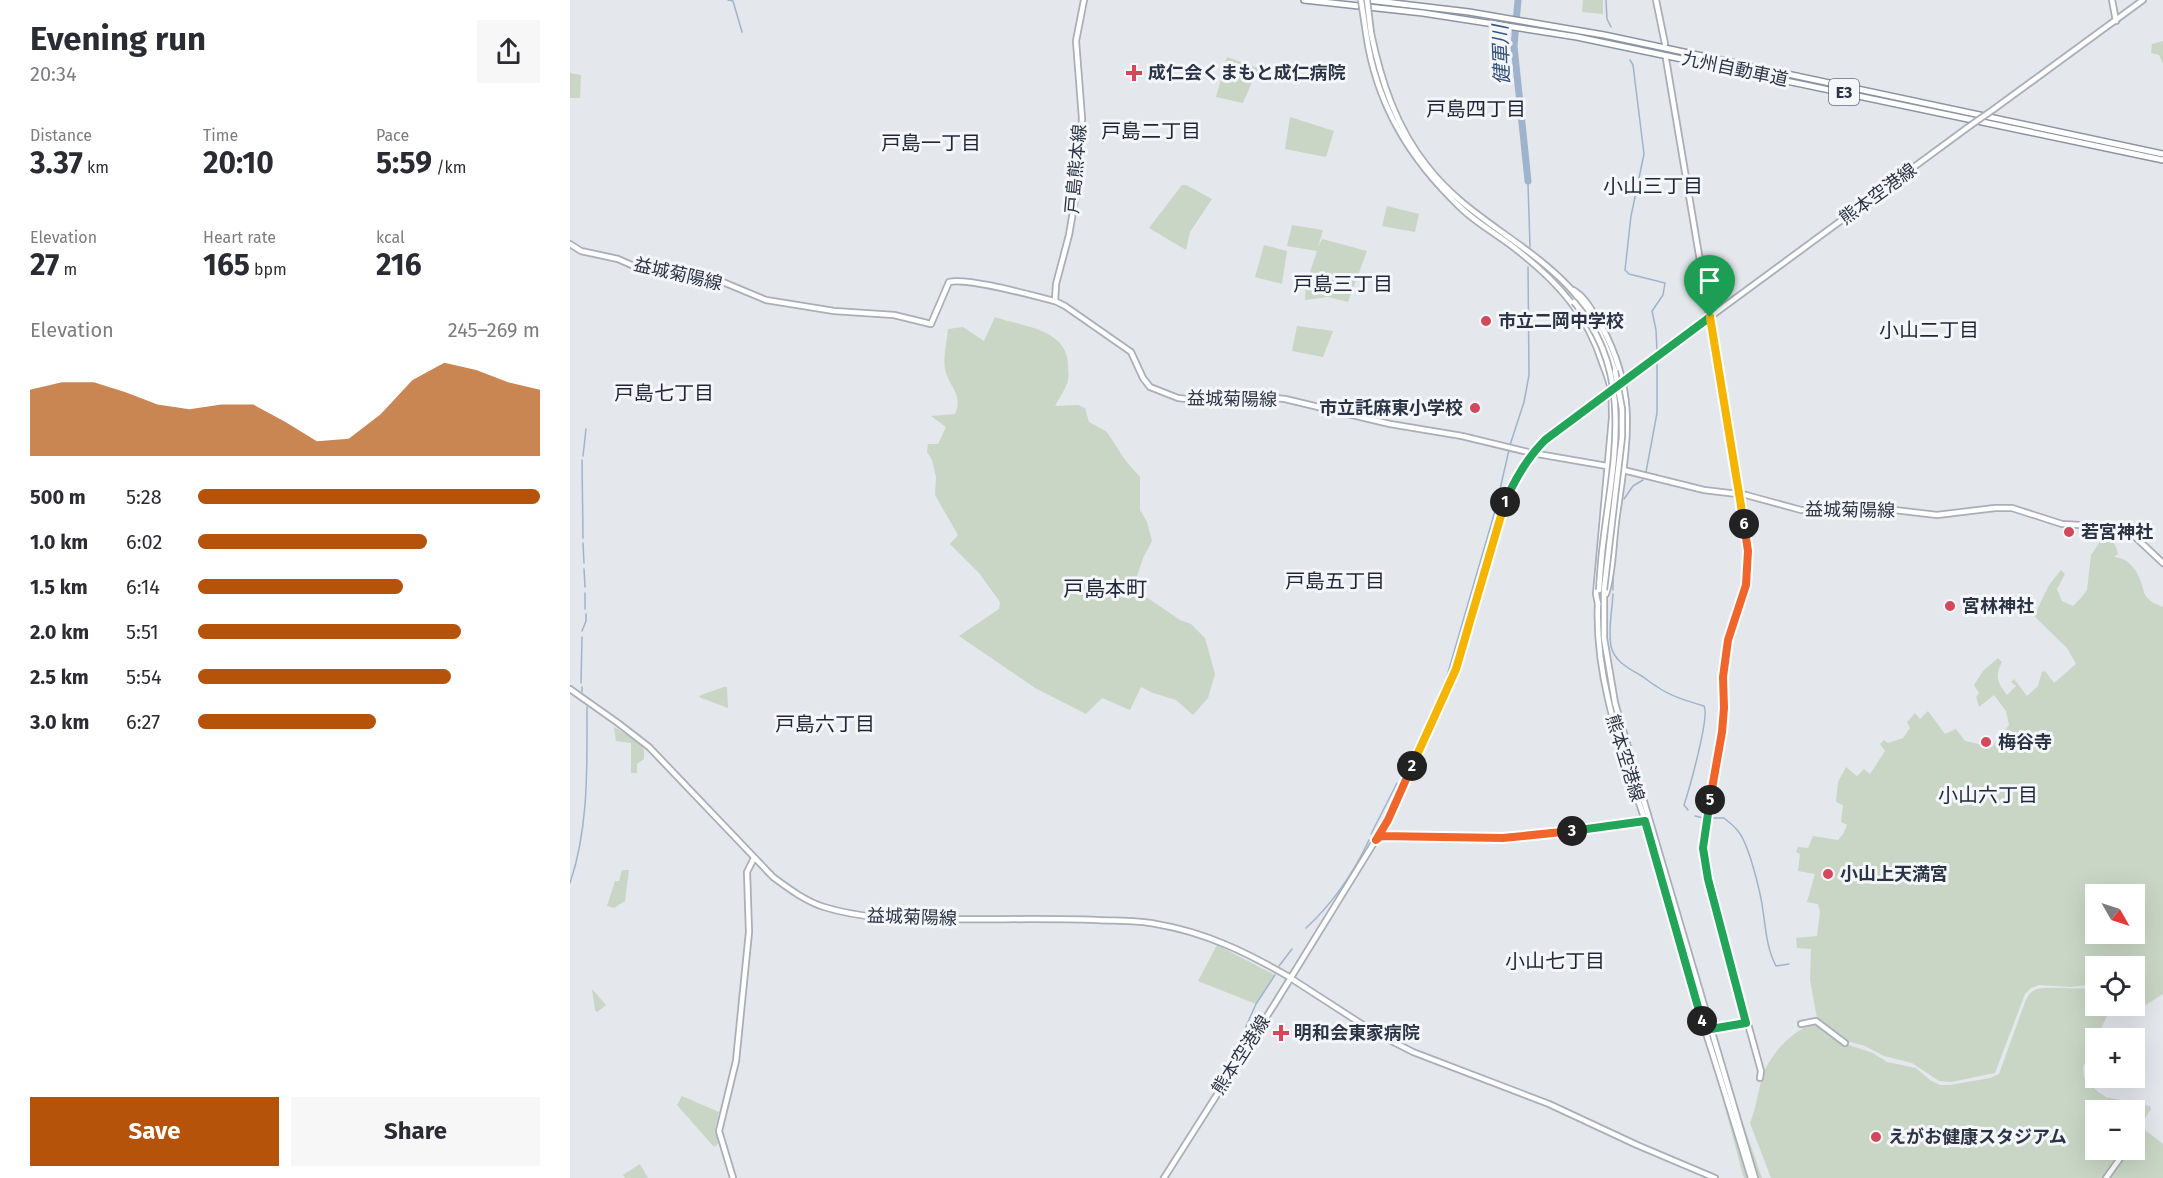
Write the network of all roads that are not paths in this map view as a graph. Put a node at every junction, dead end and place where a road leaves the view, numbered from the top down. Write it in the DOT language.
graph roads {
  1 [pos="1084,0"];
  2 [pos="1304,0"];
  3 [pos="1362,0"];
  4 [pos="1367,0"];
  5 [pos="1656,0"];
  6 [pos="2112,0"];
  7 [pos="2143,0"];
  8 [pos="2116,21"];
  9 [pos="1511,22"];
  10 [pos="1526,25"];
  11 [pos="1368,33"];
  12 [pos="1665,44"];
  13 [pos="1666,59"];
  14 [pos="2163,154"];
  15 [pos="2163,160"];
  16 [pos="570,243"];
  17 [pos="1571,288"];
  18 [pos="1565,293"];
  19 [pos="1576,300"];
  20 [pos="1056,301"];
  21 [pos="1710,317"];
  22 [pos="1624,381"];
  23 [pos="1611,389"];
  24 [pos="1532,453"];
  25 [pos="1607,466"];
  26 [pos="1624,470"];
  27 [pos="1739,494"];
  28 [pos="2163,563"];
  29 [pos="1602,590"];
  30 [pos="1604,600"];
  31 [pos="1598,604"];
  32 [pos="570,689"];
  33 [pos="1648,821"];
  34 [pos="1376,840"];
  35 [pos="754,858"];
  36 [pos="1291,978"];
  37 [pos="1746,1023"];
  38 [pos="1801,1024"];
  39 [pos="1711,1028"];
  40 [pos="1705,1030"];
  41 [pos="1845,1042"];
  42 [pos="1760,1078"];
  43 [pos="2119,1160"];
  44 [pos="733,1178"];
  45 [pos="1164,1178"];
  46 [pos="1714,1178"];
  47 [pos="1754,1178"];
  48 [pos="2106,1178"];
  1 -- 20 [label="main road, 戸島熊本線"];
  2 -- 9 [label="highway, 九州自動車道 / E3"];
  3 -- 11 [label="main road, 熊本空港線, bridge"];
  4 -- 9 [label="highway, 九州自動車道 / E3"];
  4 -- 11 [label="main road, 熊本空港線, bridge"];
  5 -- 12 [label="main road"];
  6 -- 8 [label="main road"];
  7 -- 8 [label="main road, 熊本空港線"];
  8 -- 21 [label="main road, 熊本空港線, bridge"];
  9 -- 10 [label="highway, 九州自動車道 / E3"];
  10 -- 14 [label="highway, 九州自動車道 / E3"];
  10 -- 15 [label="highway, 九州自動車道 / E3"];
  11 -- 17 [label="main road, 熊本空港線"];
  11 -- 18 [label="main road, 熊本空港線"];
  13 -- 21 [label="main road"];
  16 -- 20 [label="main road, 益城菊陽線"];
  17 -- 19 [label="main road, 熊本空港線"];
  17 -- 22 [label="main road, 熊本空港線"];
  18 -- 19 [label="main road, 熊本空港線"];
  18 -- 23 [label="main road, 熊本空港線"];
  19 -- 29 [label="main road, 熊本空港線, bridge"];
  20 -- 24 [label="main road, 益城菊陽線"];
  21 -- 22 [label="main road, 熊本空港線"];
  21 -- 27 [label="main road"];
  22 -- 23 [label="main road, 熊本空港線"];
  22 -- 26 [label="main road, 熊本空港線"];
  23 -- 24 [label="main road, 熊本空港線"];
  23 -- 25 [label="main road, 熊本空港線"];
  24 -- 25 [label="main road, 益城菊陽線"];
  24 -- 34 [label="main road, 熊本空港線"];
  25 -- 26 [label="main road, 益城菊陽線"];
  25 -- 31 [label="main road, 熊本空港線"];
  26 -- 27 [label="main road, 益城菊陽線"];
  26 -- 30 [label="main road, 熊本空港線"];
  27 -- 28 [label="main road, 益城菊陽線"];
  27 -- 37 [label="main road"];
  29 -- 30 [label="main road, 熊本空港線"];
  29 -- 31 [label="main road, 熊本空港線"];
  30 -- 33 [label="main road, 熊本空港線"];
  31 -- 33 [label="main road, 熊本空港線"];
  32 -- 35 [label="main road, 益城菊陽線"];
  33 -- 34 [label="main road, 熊本空港線"];
  33 -- 39 [label="main road"];
  33 -- 40 [label="main road"];
  34 -- 36 [label="main road, 熊本空港線"];
  35 -- 36 [label="main road, 益城菊陽線"];
  35 -- 44 [label="main road"];
  36 -- 45 [label="main road, 熊本空港線"];
  36 -- 46 [label="main road, 益城菊陽線"];
  37 -- 39 [label="main road"];
  37 -- 42 [label="main road"];
  38 -- 41 [label="main road"];
  39 -- 40 [label="main road"];
  39 -- 47 [label="main road"];
  40 -- 47 [label="main road"];
  43 -- 48 [label="main road"];
}
